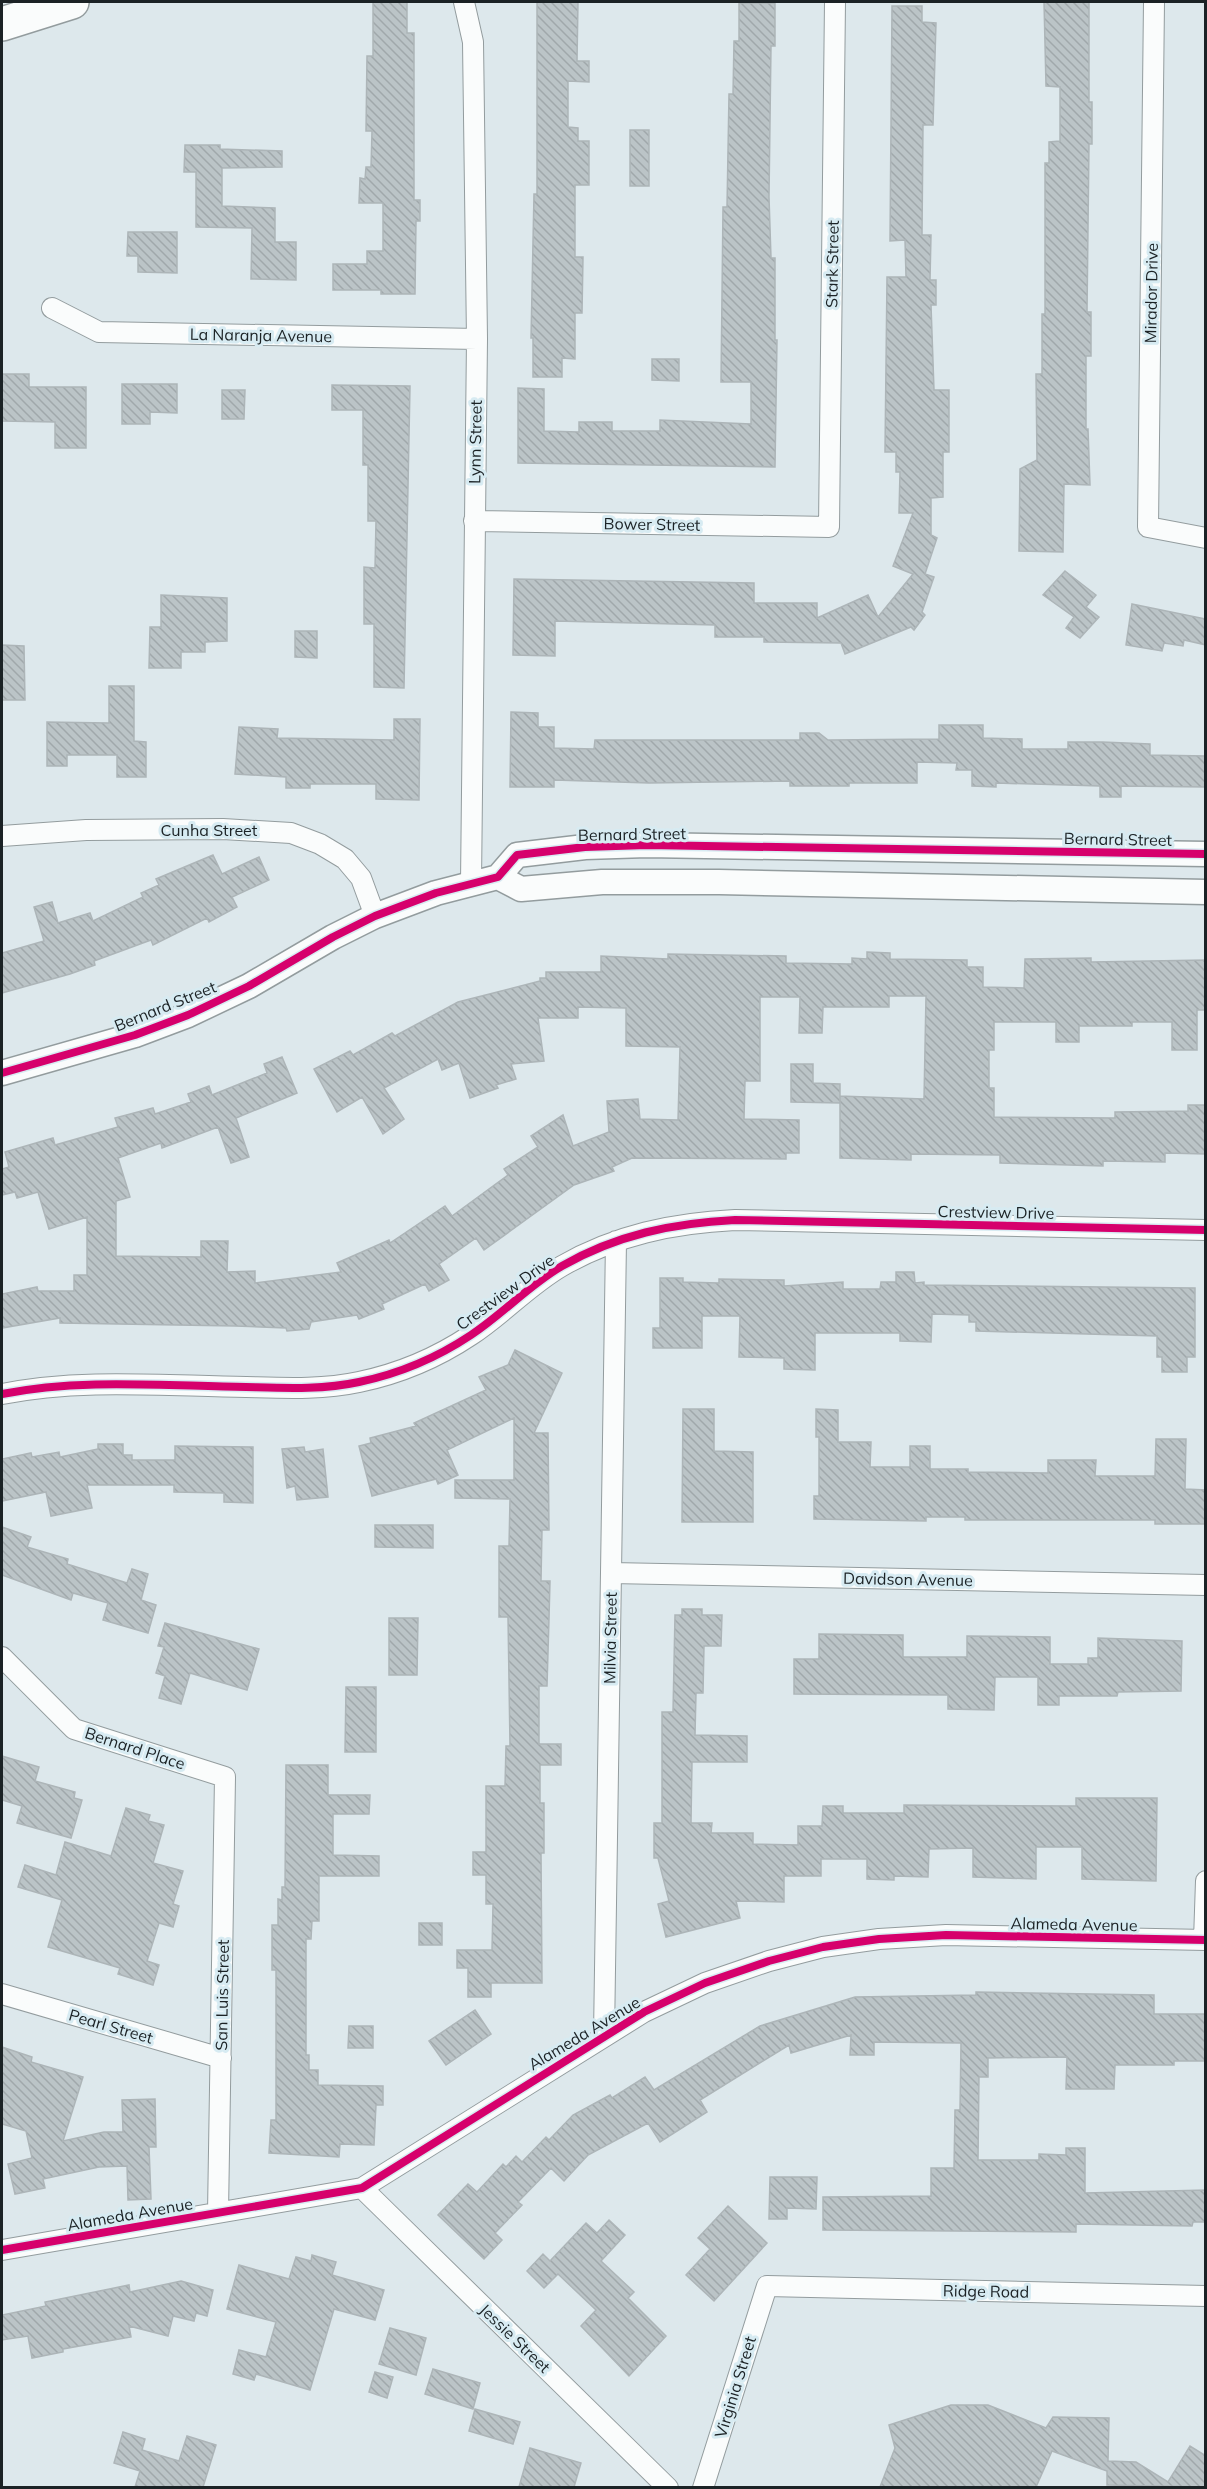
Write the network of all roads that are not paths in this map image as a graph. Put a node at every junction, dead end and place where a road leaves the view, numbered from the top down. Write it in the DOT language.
graph roads {
  1 [pos="72,2"];
  2 [pos="464,2"];
  3 [pos="835,2"];
  4 [pos="1154,2"];
  5 [pos="2,24"];
  6 [pos="52,308"];
  7 [pos="477,339"];
  8 [pos="474,521"];
  9 [pos="829,527"];
  10 [pos="1206,538"];
  11 [pos="2,836"];
  12 [pos="1206,854"];
  13 [pos="498,877"];
  14 [pos="471,883"];
  15 [pos="1206,892"];
  16 [pos="375,916"];
  17 [pos="2,1073"];
  18 [pos="1206,1230"];
  19 [pos="616,1240"];
  20 [pos="2,1394"];
  21 [pos="611,1573"];
  22 [pos="1206,1585"];
  23 [pos="2,1657"];
  24 [pos="225,1777"];
  25 [pos="1206,1881"];
  26 [pos="1205,1940"];
  27 [pos="2,1994"];
  28 [pos="604,2036"];
  29 [pos="221,2058"];
  30 [pos="362,2188"];
  31 [pos="218,2213"];
  32 [pos="2,2250"];
  33 [pos="767,2286"];
  34 [pos="1206,2296"];
  35 [pos="668,2487"];
  36 [pos="703,2487"];
  1 -- 5 [label="highway"];
  2 -- 7 [label="street, Lynn Street"];
  3 -- 9 [label="street, Stark Street"];
  4 -- 10 [label="street, Mirador Drive"];
  6 -- 7 [label="street, La Naranja Avenue"];
  7 -- 8 [label="street, Lynn Street"];
  8 -- 9 [label="street, Bower Street"];
  8 -- 14 [label="street, Lynn Street"];
  11 -- 16 [label="street, Cunha Street"];
  12 -- 13 [label="street, Bernard Street"];
  13 -- 14 [label="street, Bernard Street"];
  13 -- 15 [label="street"];
  14 -- 16 [label="street, Bernard Street"];
  16 -- 17 [label="street, Bernard Street"];
  18 -- 19 [label="street, Crestview Drive"];
  19 -- 20 [label="street, Crestview Drive"];
  19 -- 21 [label="street, Milvia Street"];
  21 -- 22 [label="street, Davidson Avenue"];
  21 -- 28 [label="street, Milvia Street"];
  23 -- 24 [label="street, Bernard Place"];
  24 -- 29 [label="street, San Luis Street"];
  25 -- 26 [label="street"];
  26 -- 28 [label="street, Alameda Avenue"];
  27 -- 29 [label="street, Pearl Street"];
  28 -- 30 [label="street, Alameda Avenue"];
  29 -- 31 [label="street, San Luis Street"];
  30 -- 31 [label="street, Alameda Avenue"];
  30 -- 35 [label="street, Jessie Street"];
  31 -- 32 [label="street, Alameda Avenue"];
  33 -- 34 [label="street, Ridge Road"];
  33 -- 36 [label="street, Virginia Street"];
}
